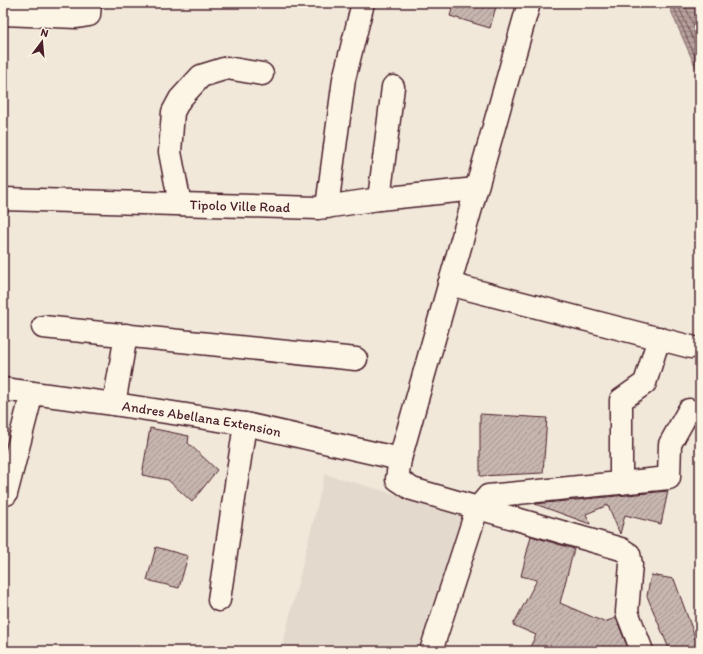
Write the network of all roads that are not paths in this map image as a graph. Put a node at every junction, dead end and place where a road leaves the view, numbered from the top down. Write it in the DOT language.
graph roads {
  1 [pos="3,3"];
  2 [pos="90,3"];
  3 [pos="363,3"];
  4 [pos="529,3"];
  5 [pos="3,16"];
  6 [pos="262,74"];
  7 [pos="393,86"];
  8 [pos="476,189"];
  9 [pos="3,199"];
  10 [pos="379,200"];
  11 [pos="180,204"];
  12 [pos="327,207"];
  13 [pos="449,284"];
  14 [pos="43,327"];
  15 [pos="126,335"];
  16 [pos="659,338"];
  17 [pos="691,347"];
  18 [pos="356,359"];
  19 [pos="3,389"];
  20 [pos="32,392"];
  21 [pos="114,404"];
  22 [pos="689,410"];
  23 [pos="245,424"];
  24 [pos="400,459"];
  25 [pos="621,483"];
  26 [pos="3,495"];
  27 [pos="477,509"];
  28 [pos="219,600"];
  29 [pos="431,651"];
  30 [pos="642,651"];
  1 -- 5 [label="street"];
  2 -- 5 [label="street"];
  3 -- 12 [label="street"];
  4 -- 8 [label="street"];
  6 -- 11 [label="street"];
  7 -- 10 [label="street"];
  8 -- 10 [label="street, Tipolo Ville Road"];
  8 -- 13 [label="street"];
  9 -- 11 [label="street, Tipolo Ville Road"];
  10 -- 12 [label="street, Tipolo Ville Road"];
  11 -- 12 [label="street, Tipolo Ville Road"];
  13 -- 16 [label="street"];
  13 -- 24 [label="street"];
  14 -- 15 [label="street"];
  15 -- 18 [label="street"];
  15 -- 21 [label="street"];
  16 -- 17 [label="street"];
  16 -- 25 [label="street"];
  19 -- 20 [label="street, Andres Abellana Extension"];
  20 -- 21 [label="street, Andres Abellana Extension"];
  20 -- 26 [label="street"];
  21 -- 23 [label="street, Andres Abellana Extension"];
  22 -- 25 [label="street"];
  23 -- 24 [label="street, Andres Abellana Extension"];
  23 -- 28 [label="street"];
  24 -- 27 [label="street"];
  25 -- 27 [label="street"];
  27 -- 29 [label="street"];
  27 -- 30 [label="street"];
}
